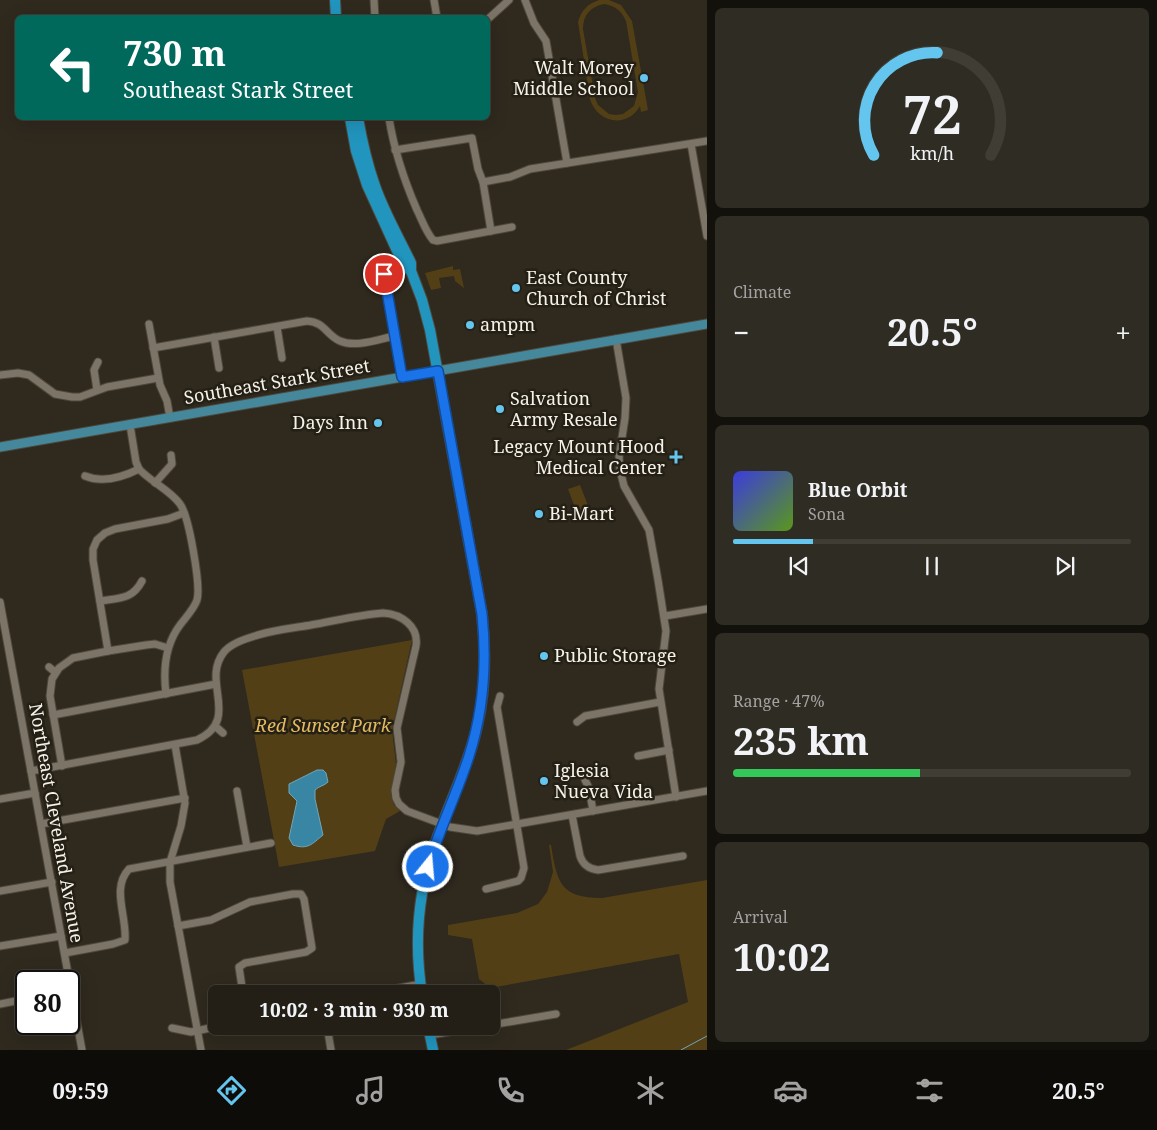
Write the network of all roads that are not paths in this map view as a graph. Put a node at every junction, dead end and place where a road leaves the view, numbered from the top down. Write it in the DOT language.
graph roads {
  1 [pos="374,0"];
  2 [pos="434,0"];
  3 [pos="525,0"];
  4 [pos="333,1"];
  5 [pos="504,1"];
  6 [pos="335,15"];
  7 [pos="375,15"];
  8 [pos="436,15"];
  9 [pos="490,17"];
  10 [pos="350,120"];
  11 [pos="358,120"];
  12 [pos="389,120"];
  13 [pos="707,141"];
  14 [pos="691,144"];
  15 [pos="395,150"];
  16 [pos="567,163"];
  17 [pos="483,182"];
  18 [pos="512,227"];
  19 [pos="491,231"];
  20 [pos="707,236"];
  21 [pos="386,264"];
  22 [pos="411,271"];
  23 [pos="149,324"];
  24 [pos="707,324"];
  25 [pos="277,327"];
  26 [pos="395,336"];
  27 [pos="214,337"];
  28 [pos="616,339"];
  29 [pos="153,348"];
  30 [pos="282,358"];
  31 [pos="98,362"];
  32 [pos="220,368"];
  33 [pos="438,371"];
  34 [pos="0,375"];
  35 [pos="402,377"];
  36 [pos="158,378"];
  37 [pos="97,390"];
  38 [pos="170,418"];
  39 [pos="130,424"];
  40 [pos="0,447"];
  41 [pos="171,455"];
  42 [pos="140,469"];
  43 [pos="85,476"];
  44 [pos="155,483"];
  45 [pos="184,513"];
  46 [pos="142,581"];
  47 [pos="100,601"];
  48 [pos="0,605"];
  49 [pos="707,609"];
  50 [pos="665,616"];
  51 [pos="168,648"];
  52 [pos="108,651"];
  53 [pos="49,667"];
  54 [pos="55,672"];
  55 [pos="216,684"];
  56 [pos="166,694"];
  57 [pos="500,696"];
  58 [pos="660,702"];
  59 [pos="53,715"];
  60 [pos="577,722"];
  61 [pos="215,726"];
  62 [pos="223,733"];
  63 [pos="175,745"];
  64 [pos="669,750"];
  65 [pos="638,756"];
  66 [pos="62,766"];
  67 [pos="31,771"];
  68 [pos="584,780"];
  69 [pos="237,791"];
  70 [pos="707,791"];
  71 [pos="35,793"];
  72 [pos="676,797"];
  73 [pos="184,798"];
  74 [pos="0,799"];
  75 [pos="593,811"];
  76 [pos="572,814"];
  77 [pos="41,824"];
  78 [pos="442,824"];
  79 [pos="517,825"];
  80 [pos="271,843"];
  81 [pos="247,847"];
  82 [pos="683,856"];
  83 [pos="170,862"];
  84 [pos="52,882"];
  85 [pos="486,889"];
  86 [pos="0,891"];
  87 [pos="178,926"];
  88 [pos="61,936"];
  89 [pos="0,946"];
  90 [pos="65,953"];
  91 [pos="67,970"];
  92 [pos="242,985"];
  93 [pos="422,985"];
  94 [pos="15,1001"];
  95 [pos="0,1004"];
  96 [pos="556,1014"];
  97 [pos="500,1023"];
  98 [pos="172,1028"];
  99 [pos="208,1029"];
  100 [pos="198,1032"];
  101 [pos="79,1035"];
  102 [pos="328,1035"];
  103 [pos="430,1035"];
  104 [pos="82,1050"];
  105 [pos="201,1050"];
  106 [pos="331,1050"];
  107 [pos="433,1050"];
  1 -- 7 [label="street"];
  2 -- 8 [label="street"];
  3 -- 16 [label="street"];
  4 -- 6 [label="highway"];
  5 -- 9 [label="street"];
  10 -- 22 [label="highway"];
  11 -- 22 [label="highway"];
  12 -- 15 [label="street"];
  13 -- 14 [label="street"];
  14 -- 16 [label="street"];
  14 -- 20 [label="street"];
  15 -- 17 [label="street"];
  15 -- 19 [label="street"];
  16 -- 17 [label="street"];
  17 -- 19 [label="street"];
  18 -- 19 [label="street"];
  21 -- 26 [label="street"];
  22 -- 33 [label="highway"];
  23 -- 29 [label="street"];
  24 -- 28 [label="main road, Southeast Stark Street"];
  25 -- 26 [label="street"];
  25 -- 27 [label="street"];
  25 -- 30 [label="street"];
  26 -- 35 [label="street"];
  27 -- 29 [label="street"];
  27 -- 32 [label="street"];
  28 -- 33 [label="main road, Southeast Stark Street"];
  28 -- 50 [label="street"];
  29 -- 36 [label="street"];
  31 -- 37 [label="street"];
  33 -- 35 [label="main road, Southeast Stark Street"];
  33 -- 78 [label="highway"];
  34 -- 37 [label="street"];
  35 -- 38 [label="main road, Southeast Stark Street"];
  36 -- 37 [label="street"];
  36 -- 38 [label="street"];
  38 -- 39 [label="main road, Southeast Stark Street"];
  39 -- 40 [label="main road, Southeast Stark Street"];
  39 -- 42 [label="street"];
  41 -- 44 [label="street"];
  42 -- 43 [label="street"];
  42 -- 44 [label="street"];
  44 -- 45 [label="street"];
  45 -- 47 [label="street"];
  45 -- 51 [label="street"];
  46 -- 47 [label="street"];
  47 -- 52 [label="street"];
  48 -- 67 [label="street, Northeast Cleveland Avenue"];
  49 -- 50 [label="street"];
  50 -- 58 [label="street"];
  51 -- 52 [label="street"];
  51 -- 56 [label="street"];
  52 -- 54 [label="street"];
  53 -- 54 [label="street"];
  54 -- 59 [label="street"];
  55 -- 56 [label="street"];
  55 -- 61 [label="street"];
  55 -- 78 [label="street"];
  56 -- 59 [label="street"];
  57 -- 79 [label="street"];
  58 -- 60 [label="street"];
  58 -- 64 [label="street"];
  59 -- 66 [label="street"];
  61 -- 62 [label="street"];
  61 -- 63 [label="street"];
  63 -- 66 [label="street"];
  63 -- 73 [label="street"];
  64 -- 65 [label="street"];
  64 -- 72 [label="street"];
  66 -- 67 [label="street"];
  67 -- 71 [label="street, Northeast Cleveland Avenue"];
  68 -- 75 [label="street"];
  69 -- 81 [label="street"];
  70 -- 72 [label="street"];
  71 -- 74 [label="street"];
  71 -- 77 [label="street, Northeast Cleveland Avenue"];
  72 -- 75 [label="street"];
  73 -- 77 [label="street"];
  73 -- 83 [label="street"];
  75 -- 76 [label="street"];
  76 -- 79 [label="street"];
  76 -- 82 [label="street"];
  77 -- 84 [label="street, Northeast Cleveland Avenue"];
  78 -- 79 [label="street"];
  78 -- 93 [label="highway"];
  79 -- 85 [label="street"];
  80 -- 81 [label="street"];
  81 -- 83 [label="street"];
  83 -- 87 [label="street"];
  83 -- 90 [label="street"];
  84 -- 86 [label="street"];
  84 -- 88 [label="street, Northeast Cleveland Avenue"];
  87 -- 92 [label="street"];
  87 -- 100 [label="street"];
  88 -- 89 [label="street"];
  88 -- 90 [label="street, Northeast Cleveland Avenue"];
  90 -- 91 [label="street, Northeast Cleveland Avenue"];
  94 -- 95 [label="street"];
  96 -- 97 [label="street"];
  98 -- 100 [label="street"];
  99 -- 100 [label="street"];
  100 -- 105 [label="street"];
  101 -- 104 [label="street, Northeast Cleveland Avenue"];
  102 -- 106 [label="street"];
  103 -- 107 [label="highway"];
}
